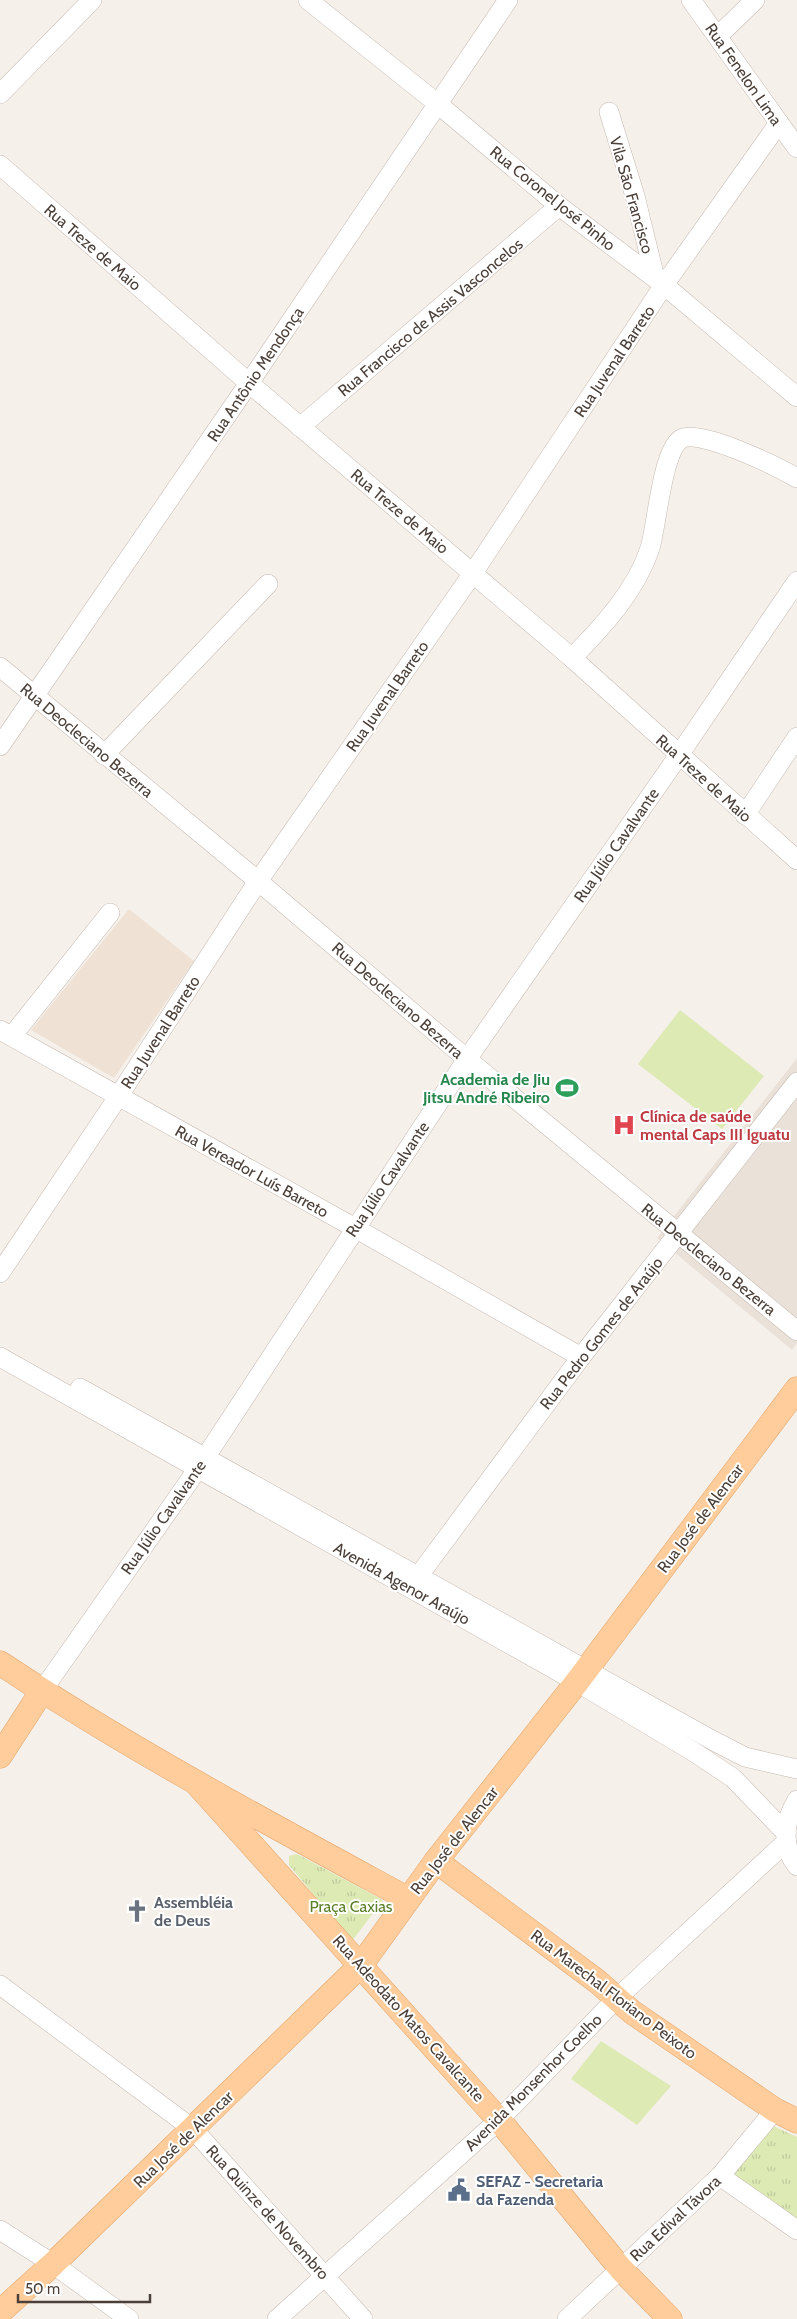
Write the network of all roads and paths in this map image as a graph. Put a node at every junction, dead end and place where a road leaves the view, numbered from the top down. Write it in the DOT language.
graph roads {
  1 [pos="92,0"];
  2 [pos="308,0"];
  3 [pos="508,0"];
  4 [pos="691,0"];
  5 [pos="754,0"];
  6 [pos="718,36"];
  7 [pos="0,94"];
  8 [pos="438,104"];
  9 [pos="609,112"];
  10 [pos="779,123"];
  11 [pos="797,148"];
  12 [pos="0,165"];
  13 [pos="559,206"];
  14 [pos="660,282"];
  15 [pos="249,383"];
  16 [pos="797,398"];
  17 [pos="300,427"];
  18 [pos="797,478"];
  19 [pos="473,573"];
  20 [pos="797,581"];
  21 [pos="268,584"];
  22 [pos="572,658"];
  23 [pos="0,667"];
  24 [pos="36,696"];
  25 [pos="797,737"];
  26 [pos="0,746"];
  27 [pos="104,755"];
  28 [pos="679,755"];
  29 [pos="745,815"];
  30 [pos="797,860"];
  31 [pos="258,881"];
  32 [pos="110,913"];
  33 [pos="6,1033"];
  34 [pos="467,1059"];
  35 [pos="797,1082"];
  36 [pos="118,1097"];
  37 [pos="355,1228"];
  38 [pos="678,1234"];
  39 [pos="0,1273"];
  40 [pos="797,1331"];
  41 [pos="0,1343"];
  42 [pos="0,1357"];
  43 [pos="581,1357"];
  44 [pos="797,1389"];
  45 [pos="201,1464"];
  46 [pos="414,1582"];
  47 [pos="0,1663"];
  48 [pos="582,1675"];
  49 [pos="42,1691"];
  50 [pos="0,1756"];
  51 [pos="797,1769"];
  52 [pos="197,1784"];
  53 [pos="797,1800"];
  54 [pos="786,1838"];
  55 [pos="436,1861"];
  56 [pos="797,1866"];
  57 [pos="408,1900"];
  58 [pos="361,1965"];
  59 [pos="0,1985"];
  60 [pos="616,1999"];
  61 [pos="775,2110"];
  62 [pos="499,2120"];
  63 [pos="797,2121"];
  64 [pos="193,2129"];
  65 [pos="720,2176"];
  66 [pos="0,2230"];
  67 [pos="797,2230"];
  68 [pos="53,2264"];
  69 [pos="621,2269"];
  70 [pos="324,2275"];
  71 [pos="0,2312"];
  72 [pos="130,2319"];
  73 [pos="277,2319"];
  74 [pos="363,2319"];
  75 [pos="567,2319"];
  76 [pos="670,2319"];
  1 -- 7 [label="street"];
  2 -- 8 [label="street, Rua Coronel José Pinho"];
  3 -- 8 [label="street, Rua Antônio Mendonça"];
  4 -- 6 [label="street, Rua Fenelon Lima"];
  5 -- 6 [label="street"];
  6 -- 10 [label="street, Rua Fenelon Lima"];
  8 -- 13 [label="street, Rua Coronel José Pinho"];
  8 -- 15 [label="street, Rua Antônio Mendonça"];
  9 -- 14 [label="street, Vila São Francisco"];
  10 -- 11 [label="street, Rua Fenelon Lima"];
  10 -- 14 [label="street, Rua Juvenal Barreto"];
  12 -- 15 [label="street, Rua Treze de Maio"];
  13 -- 14 [label="street, Rua Coronel José Pinho"];
  13 -- 17 [label="street, Rua Francisco de Assis Vasconcelos"];
  14 -- 16 [label="street, Rua Coronel José Pinho"];
  14 -- 19 [label="street, Rua Juvenal Barreto"];
  15 -- 17 [label="street, Rua Treze de Maio"];
  15 -- 24 [label="street, Rua Antônio Mendonça"];
  17 -- 19 [label="street, Rua Treze de Maio"];
  18 -- 22 [label="street"];
  19 -- 22 [label="street, Rua Treze de Maio"];
  19 -- 31 [label="street, Rua Juvenal Barreto"];
  20 -- 28 [label="street, Rua Júlio Cavalvante"];
  21 -- 27 [label="street"];
  22 -- 28 [label="street, Rua Treze de Maio"];
  23 -- 24 [label="street, Rua Deocleciano Bezerra"];
  24 -- 26 [label="street, Rua Antônio Mendonça"];
  24 -- 27 [label="street, Rua Deocleciano Bezerra"];
  25 -- 29 [label="street"];
  27 -- 31 [label="street, Rua Deocleciano Bezerra"];
  28 -- 29 [label="street, Rua Treze de Maio"];
  28 -- 34 [label="street, Rua Júlio Cavalvante"];
  29 -- 30 [label="street, Rua Treze de Maio"];
  31 -- 34 [label="street, Rua Deocleciano Bezerra"];
  31 -- 36 [label="street, Rua Juvenal Barreto"];
  32 -- 33 [label="street"];
  33 -- 36 [label="street, Rua Vereador Luís Barreto"];
  34 -- 37 [label="street, Rua Júlio Cavalvante"];
  34 -- 38 [label="street, Rua Deocleciano Bezerra"];
  35 -- 38 [label="street, Rua Pedro Gomes de Araújo"];
  36 -- 37 [label="street, Rua Vereador Luís Barreto"];
  36 -- 39 [label="street, Rua Juvenal Barreto"];
  37 -- 43 [label="street, Rua Vereador Luís Barreto"];
  37 -- 45 [label="street, Rua Júlio Cavalvante"];
  38 -- 40 [label="street, Rua Deocleciano Bezerra"];
  38 -- 43 [label="street, Rua Pedro Gomes de Araújo"];
  41 -- 45 [label="street, Avenida Agenor Araújo"];
  42 -- 45 [label="street, Avenida Agenor Araújo"];
  43 -- 46 [label="street, Rua Pedro Gomes de Araújo"];
  44 -- 48 [label="main road, Rua José de Alencar"];
  45 -- 46 [label="street, Avenida Agenor Araújo"];
  45 -- 49 [label="street, Rua Júlio Cavalvante"];
  46 -- 48 [label="street, Avenida Agenor Araújo"];
  47 -- 49 [label="main road, Rua Adeodato Matos Cavalcante"];
  48 -- 51 [label="street, Avenida Agenor Araújo"];
  48 -- 54 [label="street, Avenida Agenor Araújo"];
  48 -- 55 [label="main road, Rua José de Alencar"];
  49 -- 50 [label="main road, Rua Júlio Cavalvante"];
  49 -- 52 [label="main road, Rua Adeodato Matos Cavalcante"];
  52 -- 57 [label="main road, Rua Adeodato Matos Cavalcante"];
  52 -- 58 [label="main road, Rua Adeodato Matos Cavalcante"];
  53 -- 54 [label="street"];
  54 -- 56 [label="street, Avenida Agenor Araújo"];
  54 -- 60 [label="street, Avenida Monsenhor Coelho"];
  55 -- 57 [label="main road, Rua José de Alencar"];
  55 -- 60 [label="main road, Rua Marechal Floriano Peixoto"];
  57 -- 58 [label="main road, Rua José de Alencar"];
  58 -- 62 [label="main road, Rua Adeodato Matos Cavalcante"];
  58 -- 64 [label="main road, Rua José de Alencar"];
  59 -- 64 [label="street, Rua Quinze de Novembro"];
  60 -- 61 [label="main road, Rua Marechal Floriano Peixoto"];
  60 -- 62 [label="street, Avenida Monsenhor Coelho"];
  61 -- 63 [label="main road, Rua Marechal Floriano Peixoto"];
  61 -- 65 [label="street, Rua Edival Távora"];
  62 -- 69 [label="main road, Rua Adeodato Matos Cavalcante"];
  62 -- 70 [label="street, Avenida Monsenhor Coelho"];
  64 -- 68 [label="main road, Rua José de Alencar"];
  64 -- 70 [label="street, Rua Quinze de Novembro"];
  65 -- 67 [label="street"];
  65 -- 69 [label="street, Rua Edival Távora"];
  66 -- 68 [label="street"];
  68 -- 71 [label="main road, Rua José de Alencar"];
  68 -- 72 [label="street"];
  69 -- 75 [label="street, Rua Edival Távora"];
  69 -- 76 [label="main road, Rua Adeodato Matos Cavalcante"];
  70 -- 73 [label="street, Avenida Monsenhor Coelho"];
  70 -- 74 [label="street, Rua Quinze de Novembro"];
}
